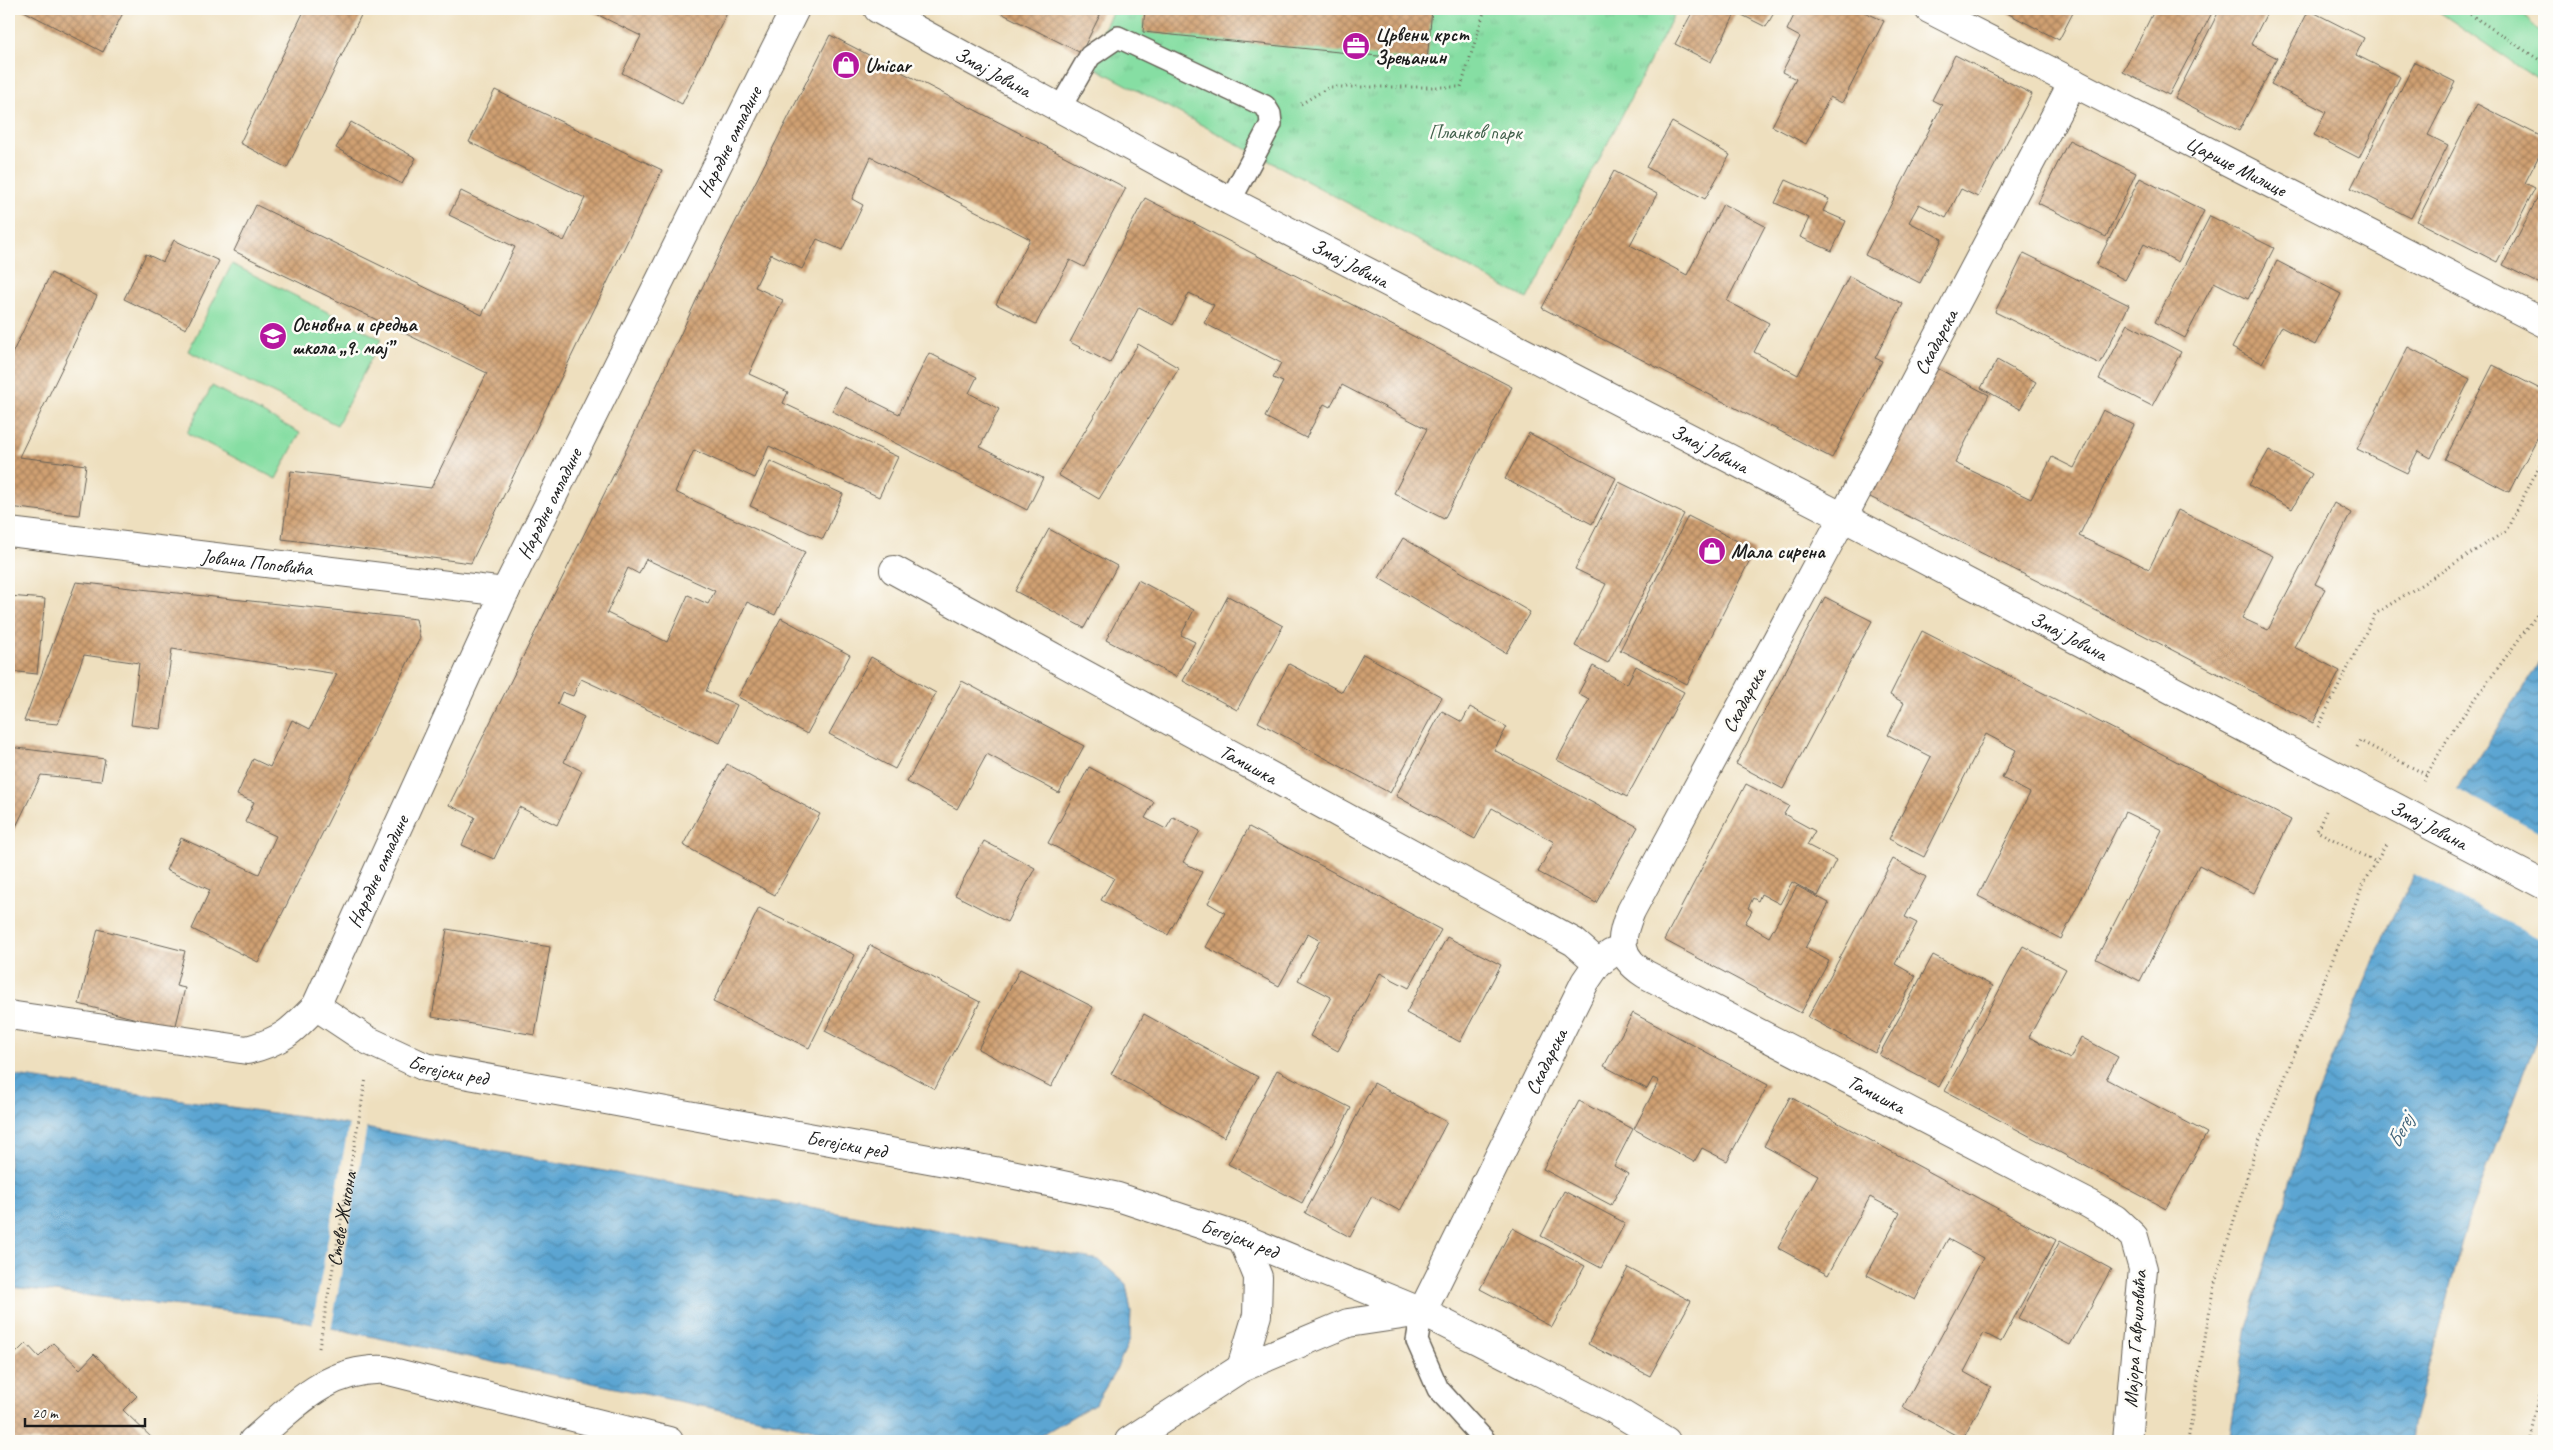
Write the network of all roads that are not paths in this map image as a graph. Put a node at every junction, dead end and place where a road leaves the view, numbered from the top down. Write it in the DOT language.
graph roads {
  1 [pos="796,9"];
  2 [pos="878,9"];
  3 [pos="1929,9"];
  4 [pos="2073,82"];
  5 [pos="1060,108"];
  6 [pos="1230,201"];
  7 [pos="2544,323"];
  8 [pos="1842,517"];
  9 [pos="9,532"];
  10 [pos="894,570"];
  11 [pos="505,592"];
  12 [pos="2544,886"];
  13 [pos="1623,949"];
  14 [pos="1598,963"];
  15 [pos="316,1006"];
  16 [pos="9,1016"];
  17 [pos="2134,1237"];
  18 [pos="1242,1238"];
  19 [pos="1422,1312"];
  20 [pos="1241,1368"];
  21 [pos="253,1441"];
  22 [pos="669,1441"];
  23 [pos="1129,1441"];
  24 [pos="1485,1441"];
  25 [pos="1666,1441"];
  26 [pos="2127,1441"];
  1 -- 11 [label="street, Народне омладине"];
  2 -- 5 [label="street, Змај Јовина"];
  3 -- 4 [label="street, Царице Милице"];
  4 -- 7 [label="street, Царице Милице"];
  4 -- 8 [label="street, Скадарска"];
  5 -- 6 [label="street, Змај Јовина"];
  5 -- 6 [label="lane"];
  6 -- 8 [label="street, Змај Јовина"];
  8 -- 12 [label="street, Змај Јовина, bridge"];
  8 -- 13 [label="street, Скадарска"];
  9 -- 11 [label="street, Јована Поповића"];
  10 -- 14 [label="street, Тамишка"];
  11 -- 15 [label="street, Народне омладине"];
  13 -- 14 [label="street, Скадарска"];
  13 -- 17 [label="street, Тамишка"];
  14 -- 19 [label="street, Скадарска"];
  15 -- 16 [label="street"];
  15 -- 18 [label="street, Бегејски ред"];
  17 -- 26 [label="street, Мајора Гавриловића"];
  18 -- 19 [label="street, Бегејски ред"];
  18 -- 20 [label="street"];
  19 -- 20 [label="street"];
  19 -- 24 [label="lane"];
  19 -- 25 [label="street, Бегејски ред"];
  20 -- 23 [label="street"];
  21 -- 22 [label="street"];
}
